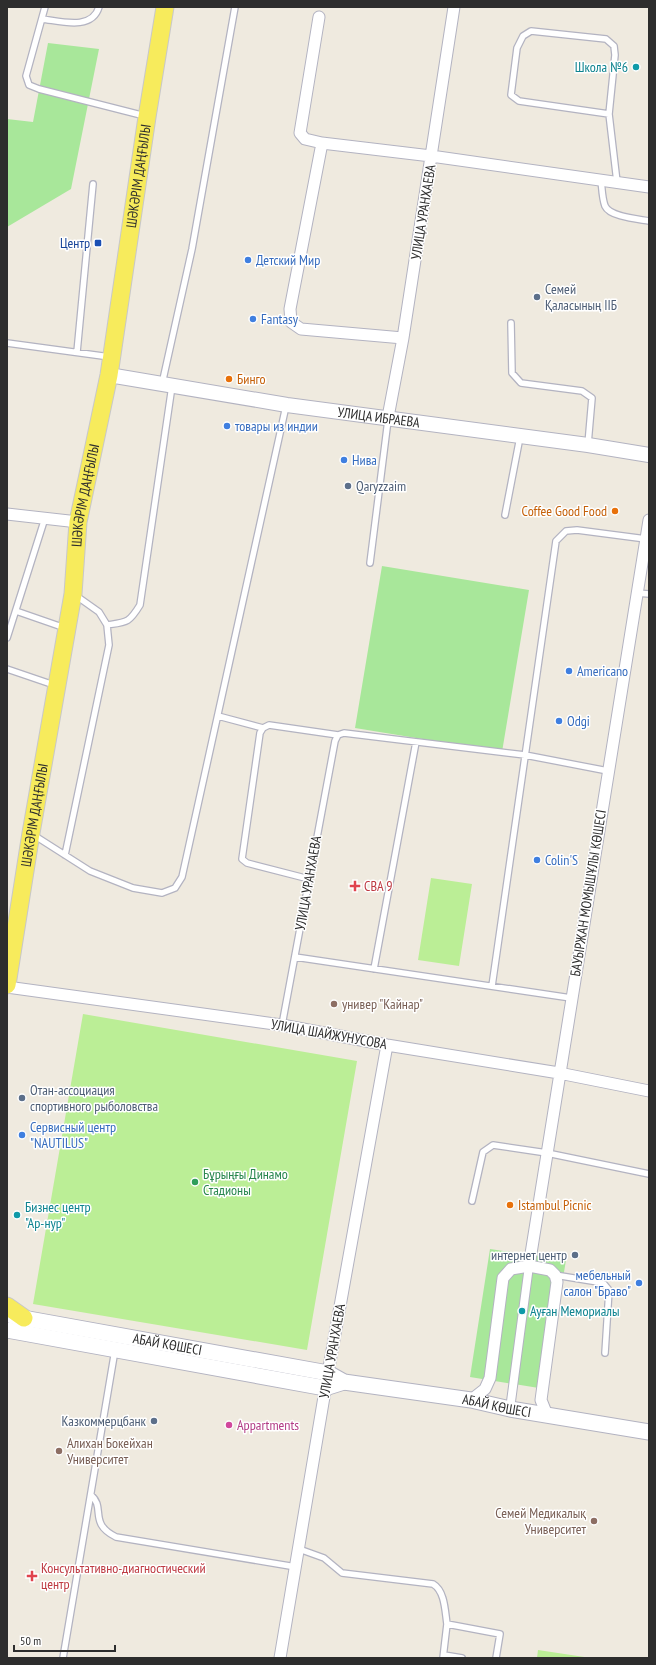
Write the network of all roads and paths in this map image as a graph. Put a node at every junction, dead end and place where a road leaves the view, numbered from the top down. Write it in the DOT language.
graph roads {
  1 [pos="45,7"];
  2 [pos="99,7"];
  3 [pos="165,7"];
  4 [pos="235,7"];
  5 [pos="454,7"];
  6 [pos="319,17"];
  7 [pos="42,19"];
  8 [pos="608,114"];
  9 [pos="147,117"];
  10 [pos="322,143"];
  11 [pos="431,156"];
  12 [pos="601,180"];
  13 [pos="617,182"];
  14 [pos="93,184"];
  15 [pos="649,187"];
  16 [pos="649,221"];
  17 [pos="511,323"];
  18 [pos="403,338"];
  19 [pos="7,343"];
  20 [pos="77,352"];
  21 [pos="112,357"];
  22 [pos="109,375"];
  23 [pos="167,385"];
  24 [pos="287,405"];
  25 [pos="388,417"];
  26 [pos="520,437"];
  27 [pos="588,445"];
  28 [pos="649,455"];
  29 [pos="7,514"];
  30 [pos="505,515"];
  31 [pos="46,518"];
  32 [pos="649,520"];
  33 [pos="78,522"];
  34 [pos="646,539"];
  35 [pos="370,563"];
  36 [pos="637,592"];
  37 [pos="73,594"];
  38 [pos="649,594"];
  39 [pos="16,612"];
  40 [pos="107,625"];
  41 [pos="67,629"];
  42 [pos="7,638"];
  43 [pos="7,669"];
  44 [pos="57,685"];
  45 [pos="218,716"];
  46 [pos="263,728"];
  47 [pos="338,735"];
  48 [pos="416,742"];
  49 [pos="525,755"];
  50 [pos="608,771"];
  51 [pos="30,833"];
  52 [pos="65,855"];
  53 [pos="309,879"];
  54 [pos="295,957"];
  55 [pos="374,969"];
  56 [pos="7,986"];
  57 [pos="492,986"];
  58 [pos="571,998"];
  59 [pos="282,1025"];
  60 [pos="387,1045"];
  61 [pos="559,1073"];
  62 [pos="649,1091"];
  63 [pos="547,1153"];
  64 [pos="649,1174"];
  65 [pos="472,1201"];
  66 [pos="529,1266"];
  67 [pos="555,1275"];
  68 [pos="7,1306"];
  69 [pos="7,1315"];
  70 [pos="24,1318"];
  71 [pos="7,1330"];
  72 [pos="115,1350"];
  73 [pos="605,1353"];
  74 [pos="328,1373"];
  75 [pos="344,1382"];
  76 [pos="325,1388"];
  77 [pos="471,1400"];
  78 [pos="510,1409"];
  79 [pos="547,1415"];
  80 [pos="649,1432"];
  81 [pos="91,1495"];
  82 [pos="300,1549"];
  83 [pos="296,1567"];
  84 [pos="447,1624"];
  85 [pos="444,1657"];
  86 [pos="63,1658"];
  87 [pos="280,1658"];
  88 [pos="462,1658"];
  89 [pos="496,1658"];
  1 -- 7 [label="lane"];
  2 -- 7 [label="lane"];
  3 -- 9 [label="main road, ШӘКӘРІМ ДАҢҒЫЛЫ"];
  4 -- 23 [label="lane"];
  5 -- 11 [label="street, УЛИЦА УРАНХАЕВА"];
  6 -- 10 [label="street"];
  7 -- 9 [label="lane"];
  8 -- 8 [label="lane"];
  8 -- 13 [label="lane"];
  9 -- 21 [label="main road, ШӘКӘРІМ ДАҢҒЫЛЫ"];
  10 -- 11 [label="street"];
  10 -- 18 [label="street"];
  11 -- 12 [label="street"];
  11 -- 18 [label="street, УЛИЦА УРАНХАЕВА"];
  12 -- 13 [label="street"];
  12 -- 16 [label="lane"];
  13 -- 15 [label="street"];
  14 -- 20 [label="lane"];
  17 -- 27 [label="lane"];
  18 -- 25 [label="street, УЛИЦА УРАНХАЕВА"];
  19 -- 20 [label="lane"];
  20 -- 21 [label="lane"];
  21 -- 22 [label="main road, ШӘКӘРІМ ДАҢҒЫЛЫ"];
  22 -- 23 [label="street, УЛИЦА ИБРАЕВА"];
  22 -- 33 [label="main road, ШӘКӘРІМ ДАҢҒЫЛЫ"];
  23 -- 24 [label="street, УЛИЦА ИБРАЕВА"];
  23 -- 40 [label="lane"];
  24 -- 25 [label="street, УЛИЦА ИБРАЕВА"];
  24 -- 45 [label="lane"];
  25 -- 26 [label="street, УЛИЦА ИБРАЕВА"];
  25 -- 35 [label="lane"];
  26 -- 27 [label="street, УЛИЦА ИБРАЕВА"];
  26 -- 30 [label="lane"];
  27 -- 28 [label="street, УЛИЦА ИБРАЕВА"];
  29 -- 31 [label="street"];
  31 -- 33 [label="street"];
  31 -- 39 [label="lane"];
  32 -- 34 [label="street, БАУЫРЖАН МОМЫШҰЛЫ КӨШЕСІ"];
  33 -- 37 [label="main road, ШӘКӘРІМ ДАҢҒЫЛЫ"];
  34 -- 36 [label="street, БАУЫРЖАН МОМЫШҰЛЫ КӨШЕСІ"];
  34 -- 49 [label="lane"];
  36 -- 38 [label="lane"];
  36 -- 50 [label="street, БАУЫРЖАН МОМЫШҰЛЫ КӨШЕСІ"];
  37 -- 40 [label="lane"];
  37 -- 41 [label="main road, ШӘКӘРІМ ДАҢҒЫЛЫ"];
  39 -- 41 [label="lane"];
  39 -- 42 [label="lane"];
  40 -- 52 [label="lane"];
  41 -- 44 [label="main road, ШӘКӘРІМ ДАҢҒЫЛЫ"];
  43 -- 44 [label="lane"];
  44 -- 51 [label="main road, ШӘКӘРІМ ДАҢҒЫЛЫ"];
  45 -- 46 [label="lane"];
  45 -- 52 [label="lane"];
  46 -- 47 [label="lane"];
  46 -- 53 [label="lane"];
  47 -- 48 [label="lane"];
  47 -- 53 [label="lane, УЛИЦА УРАНХАЕВА"];
  48 -- 49 [label="lane"];
  48 -- 55 [label="lane"];
  49 -- 50 [label="lane"];
  49 -- 57 [label="lane"];
  50 -- 58 [label="street, БАУЫРЖАН МОМЫШҰЛЫ КӨШЕСІ"];
  51 -- 52 [label="lane"];
  51 -- 56 [label="main road, ШӘКӘРІМ ДАҢҒЫЛЫ"];
  53 -- 54 [label="lane, УЛИЦА УРАНХАЕВА"];
  54 -- 55 [label="lane"];
  54 -- 59 [label="lane, УЛИЦА УРАНХАЕВА"];
  55 -- 57 [label="lane"];
  56 -- 59 [label="street, УЛИЦА ШАЙЖУНУСОВА"];
  57 -- 58 [label="lane"];
  58 -- 61 [label="street, БАУЫРЖАН МОМЫШҰЛЫ КӨШЕСІ"];
  59 -- 60 [label="street, УЛИЦА ШАЙЖУНУСОВА"];
  60 -- 61 [label="street, УЛИЦА ШАЙЖУНУСОВА"];
  60 -- 74 [label="street, УЛИЦА УРАНХАЕВА"];
  61 -- 62 [label="street, УЛИЦА ШАЙЖУНУСОВА"];
  61 -- 63 [label="street, БАУЫРЖАН МОМЫШҰЛЫ КӨШЕСІ"];
  63 -- 64 [label="lane"];
  63 -- 65 [label="lane"];
  63 -- 66 [label="street, БАУЫРЖАН МОМЫШҰЛЫ КӨШЕСІ"];
  66 -- 67 [label="street"];
  66 -- 77 [label="street"];
  66 -- 78 [label="street"];
  67 -- 73 [label="lane"];
  67 -- 79 [label="street"];
  68 -- 70 [label="main road"];
  69 -- 70 [label="main road, АБАЙ КӨШЕСІ"];
  70 -- 74 [label="main road, АБАЙ КӨШЕСІ"];
  71 -- 72 [label="main road, АБАЙ КӨШЕСІ"];
  72 -- 76 [label="main road, АБАЙ КӨШЕСІ"];
  72 -- 81 [label="lane"];
  74 -- 75 [label="main road, АБАЙ КӨШЕСІ"];
  74 -- 76 [label="street, УЛИЦА УРАНХАЕВА"];
  75 -- 76 [label="main road"];
  75 -- 77 [label="main road, АБАЙ КӨШЕСІ"];
  76 -- 82 [label="street, УЛИЦА УРАНХАЕВА"];
  77 -- 78 [label="main road, АБАЙ КӨШЕСІ"];
  78 -- 79 [label="main road, АБАЙ КӨШЕСІ"];
  79 -- 80 [label="main road, АБАЙ КӨШЕСІ"];
  81 -- 83 [label="lane"];
  81 -- 86 [label="lane"];
  82 -- 83 [label="street, УЛИЦА УРАНХАЕВА"];
  82 -- 84 [label="lane"];
  83 -- 87 [label="street, УЛИЦА УРАНХАЕВА"];
  84 -- 85 [label="lane"];
  84 -- 89 [label="lane"];
  85 -- 88 [label="lane"];
}
